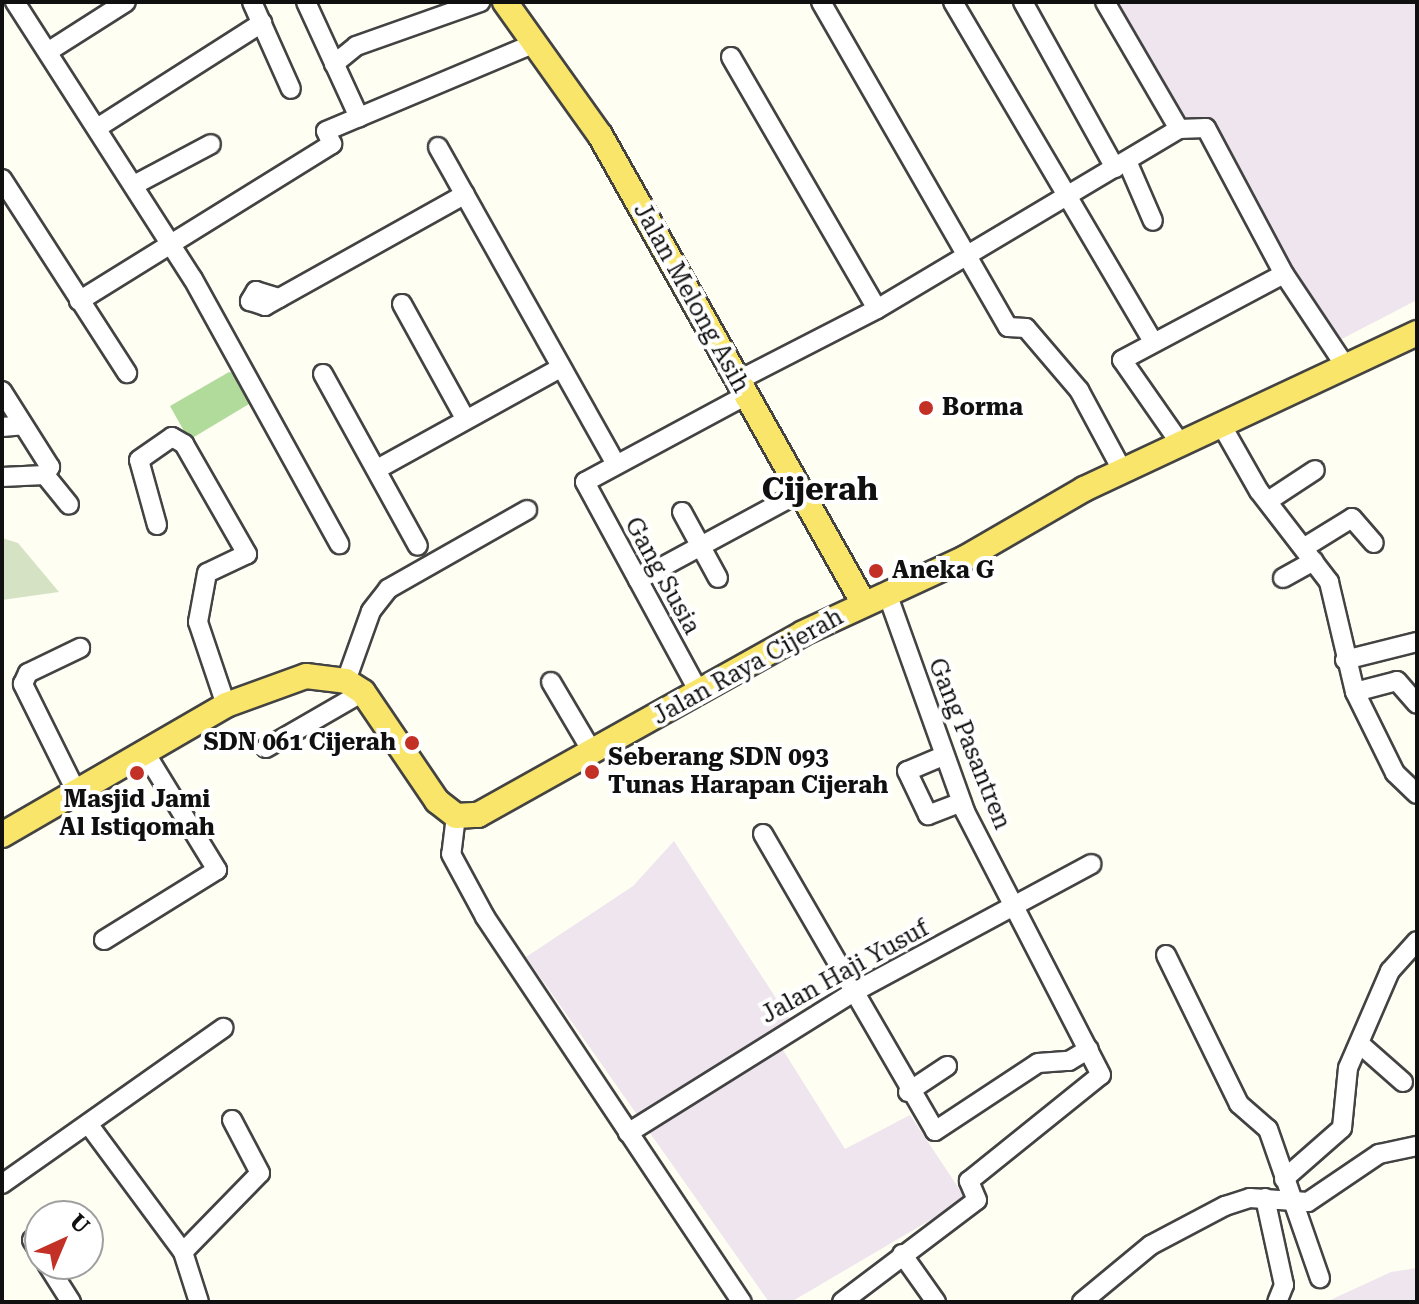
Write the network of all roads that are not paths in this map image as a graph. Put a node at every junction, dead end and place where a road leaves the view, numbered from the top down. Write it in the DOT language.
graph roads {
  1 [pos="15,2"];
  2 [pos="126,2"];
  3 [pos="252,2"];
  4 [pos="306,2"];
  5 [pos="416,2"];
  6 [pos="480,2"];
  7 [pos="505,2"];
  8 [pos="821,2"];
  9 [pos="953,2"];
  10 [pos="1023,2"];
  11 [pos="1105,2"];
  12 [pos="423,21"];
  13 [pos="262,23"];
  14 [pos="535,43"];
  15 [pos="49,51"];
  16 [pos="731,57"];
  17 [pos="334,64"];
  18 [pos="291,89"];
  19 [pos="359,117"];
  20 [pos="97,128"];
  21 [pos="1179,129"];
  22 [pos="211,144"];
  23 [pos="438,147"];
  24 [pos="1121,165"];
  25 [pos="2,180"];
  26 [pos="134,185"];
  27 [pos="465,194"];
  28 [pos="1065,199"];
  29 [pos="1153,221"];
  30 [pos="171,243"];
  31 [pos="968,256"];
  32 [pos="1284,274"];
  33 [pos="279,298"];
  34 [pos="79,301"];
  35 [pos="402,304"];
  36 [pos="877,309"];
  37 [pos="1417,333"];
  38 [pos="1153,342"];
  39 [pos="1346,367"];
  40 [pos="560,368"];
  41 [pos="127,373"];
  42 [pos="323,374"];
  43 [pos="741,389"];
  44 [pos="2,391"];
  45 [pos="465,418"];
  46 [pos="23,425"];
  47 [pos="1222,426"];
  48 [pos="2,427"];
  49 [pos="1180,443"];
  50 [pos="615,463"];
  51 [pos="381,467"];
  52 [pos="1122,470"];
  53 [pos="1315,470"];
  54 [pos="45,475"];
  55 [pos="2,477"];
  56 [pos="799,493"];
  57 [pos="1268,501"];
  58 [pos="69,505"];
  59 [pos="527,510"];
  60 [pos="682,512"];
  61 [pos="157,525"];
  62 [pos="1374,543"];
  63 [pos="339,544"];
  64 [pos="699,544"];
  65 [pos="418,546"];
  66 [pos="1309,554"];
  67 [pos="718,578"];
  68 [pos="1283,578"];
  69 [pos="638,580"];
  70 [pos="887,593"];
  71 [pos="864,604"];
  72 [pos="1417,642"];
  73 [pos="80,648"];
  74 [pos="1345,660"];
  75 [pos="551,682"];
  76 [pos="354,686"];
  77 [pos="699,692"];
  78 [pos="1355,692"];
  79 [pos="1417,704"];
  80 [pos="226,705"];
  81 [pos="266,748"];
  82 [pos="593,753"];
  83 [pos="146,754"];
  84 [pos="943,756"];
  85 [pos="77,793"];
  86 [pos="1417,794"];
  87 [pos="962,802"];
  88 [pos="456,816"];
  89 [pos="763,834"];
  90 [pos="2,835"];
  91 [pos="1092,864"];
  92 [pos="1015,910"];
  93 [pos="104,940"];
  94 [pos="1413,953"];
  95 [pos="1166,955"];
  96 [pos="852,993"];
  97 [pos="223,1028"];
  98 [pos="1361,1045"];
  99 [pos="1089,1049"];
  100 [pos="947,1066"];
  101 [pos="1403,1082"];
  102 [pos="908,1092"];
  103 [pos="232,1120"];
  104 [pos="89,1125"];
  105 [pos="628,1133"];
  106 [pos="1417,1146"];
  107 [pos="1284,1179"];
  108 [pos="2,1184"];
  109 [pos="1265,1198"];
  110 [pos="1290,1202"];
  111 [pos="183,1252"];
  112 [pos="902,1254"];
  113 [pos="1320,1278"];
  114 [pos="57,1280"];
  115 [pos="71,1302"];
  116 [pos="199,1302"];
  117 [pos="742,1302"];
  118 [pos="842,1302"];
  119 [pos="936,1302"];
  120 [pos="1082,1302"];
  121 [pos="1277,1302"];
  1 -- 15 [label="street"];
  2 -- 15 [label="street"];
  3 -- 13 [label="street"];
  4 -- 17 [label="street"];
  5 -- 12 [label="street"];
  6 -- 12 [label="street"];
  7 -- 14 [label="main road, Jalan Melong Asih"];
  8 -- 31 [label="street"];
  9 -- 28 [label="street"];
  10 -- 24 [label="street"];
  11 -- 21 [label="street"];
  12 -- 17 [label="street"];
  13 -- 18 [label="street"];
  13 -- 20 [label="street"];
  14 -- 19 [label="street"];
  14 -- 43 [label="main road, Jalan Melong Asih"];
  15 -- 20 [label="street"];
  16 -- 36 [label="street"];
  17 -- 19 [label="street"];
  19 -- 30 [label="street"];
  20 -- 26 [label="street"];
  21 -- 24 [label="street"];
  21 -- 32 [label="street"];
  22 -- 26 [label="street"];
  23 -- 27 [label="street"];
  24 -- 28 [label="street"];
  24 -- 29 [label="street"];
  25 -- 34 [label="street"];
  26 -- 30 [label="street"];
  27 -- 33 [label="street"];
  27 -- 40 [label="street"];
  28 -- 31 [label="street"];
  28 -- 38 [label="street"];
  30 -- 34 [label="street"];
  30 -- 63 [label="street"];
  31 -- 36 [label="street"];
  31 -- 52 [label="street"];
  32 -- 38 [label="street"];
  32 -- 39 [label="street"];
  34 -- 41 [label="street"];
  35 -- 45 [label="street"];
  36 -- 43 [label="street"];
  37 -- 39 [label="main road, Jalan Raya Cijerah"];
  38 -- 49 [label="street"];
  39 -- 47 [label="main road, Jalan Raya Cijerah"];
  40 -- 45 [label="street"];
  40 -- 50 [label="street"];
  42 -- 51 [label="street"];
  43 -- 50 [label="street"];
  43 -- 56 [label="main road, Jalan Melong Asih"];
  44 -- 46 [label="street"];
  45 -- 51 [label="street"];
  46 -- 48 [label="street"];
  46 -- 54 [label="street"];
  47 -- 49 [label="main road, Jalan Raya Cijerah"];
  47 -- 57 [label="street"];
  49 -- 52 [label="main road, Jalan Raya Cijerah"];
  50 -- 69 [label="street, Gang Susia"];
  51 -- 65 [label="street"];
  52 -- 70 [label="main road, Jalan Raya Cijerah"];
  53 -- 57 [label="street"];
  54 -- 55 [label="street"];
  54 -- 58 [label="street"];
  56 -- 64 [label="street"];
  56 -- 71 [label="main road, Jalan Melong Asih"];
  57 -- 66 [label="street"];
  59 -- 76 [label="street"];
  60 -- 64 [label="street"];
  61 -- 80 [label="street"];
  62 -- 66 [label="street"];
  64 -- 67 [label="street"];
  64 -- 69 [label="street"];
  66 -- 68 [label="street"];
  66 -- 74 [label="street"];
  69 -- 77 [label="street, Gang Susia"];
  70 -- 71 [label="main road, Jalan Raya Cijerah"];
  70 -- 84 [label="street, Gang Pasantren"];
  71 -- 77 [label="main road, Jalan Raya Cijerah"];
  72 -- 74 [label="street"];
  73 -- 85 [label="street"];
  74 -- 78 [label="street"];
  75 -- 82 [label="street"];
  76 -- 80 [label="main road"];
  76 -- 81 [label="street"];
  76 -- 88 [label="main road"];
  77 -- 82 [label="main road, Jalan Raya Cijerah"];
  78 -- 79 [label="street"];
  78 -- 86 [label="street"];
  80 -- 83 [label="main road"];
  82 -- 88 [label="main road, Jalan Raya Cijerah"];
  83 -- 85 [label="main road"];
  83 -- 93 [label="street"];
  84 -- 87 [label="street, Gang Pasantren"];
  84 -- 87 [label="street"];
  85 -- 90 [label="main road"];
  87 -- 92 [label="street, Gang Pasantren"];
  88 -- 105 [label="street"];
  89 -- 96 [label="street"];
  91 -- 92 [label="street, Jalan Haji Yusuf"];
  92 -- 96 [label="street, Jalan Haji Yusuf"];
  92 -- 99 [label="street, Gang Pasantren"];
  94 -- 98 [label="street"];
  95 -- 107 [label="street"];
  96 -- 102 [label="street"];
  96 -- 105 [label="street, Jalan Haji Yusuf"];
  97 -- 104 [label="street"];
  98 -- 101 [label="street"];
  98 -- 107 [label="street"];
  99 -- 102 [label="street"];
  99 -- 112 [label="street, Gang Pasantren"];
  100 -- 102 [label="street"];
  103 -- 111 [label="street"];
  104 -- 108 [label="street"];
  104 -- 111 [label="street"];
  105 -- 117 [label="street"];
  106 -- 110 [label="street"];
  107 -- 110 [label="street"];
  109 -- 110 [label="street"];
  109 -- 120 [label="street"];
  109 -- 121 [label="street"];
  110 -- 113 [label="street"];
  111 -- 116 [label="street"];
  112 -- 118 [label="street"];
  112 -- 119 [label="street"];
  114 -- 115 [label="street"];
}
